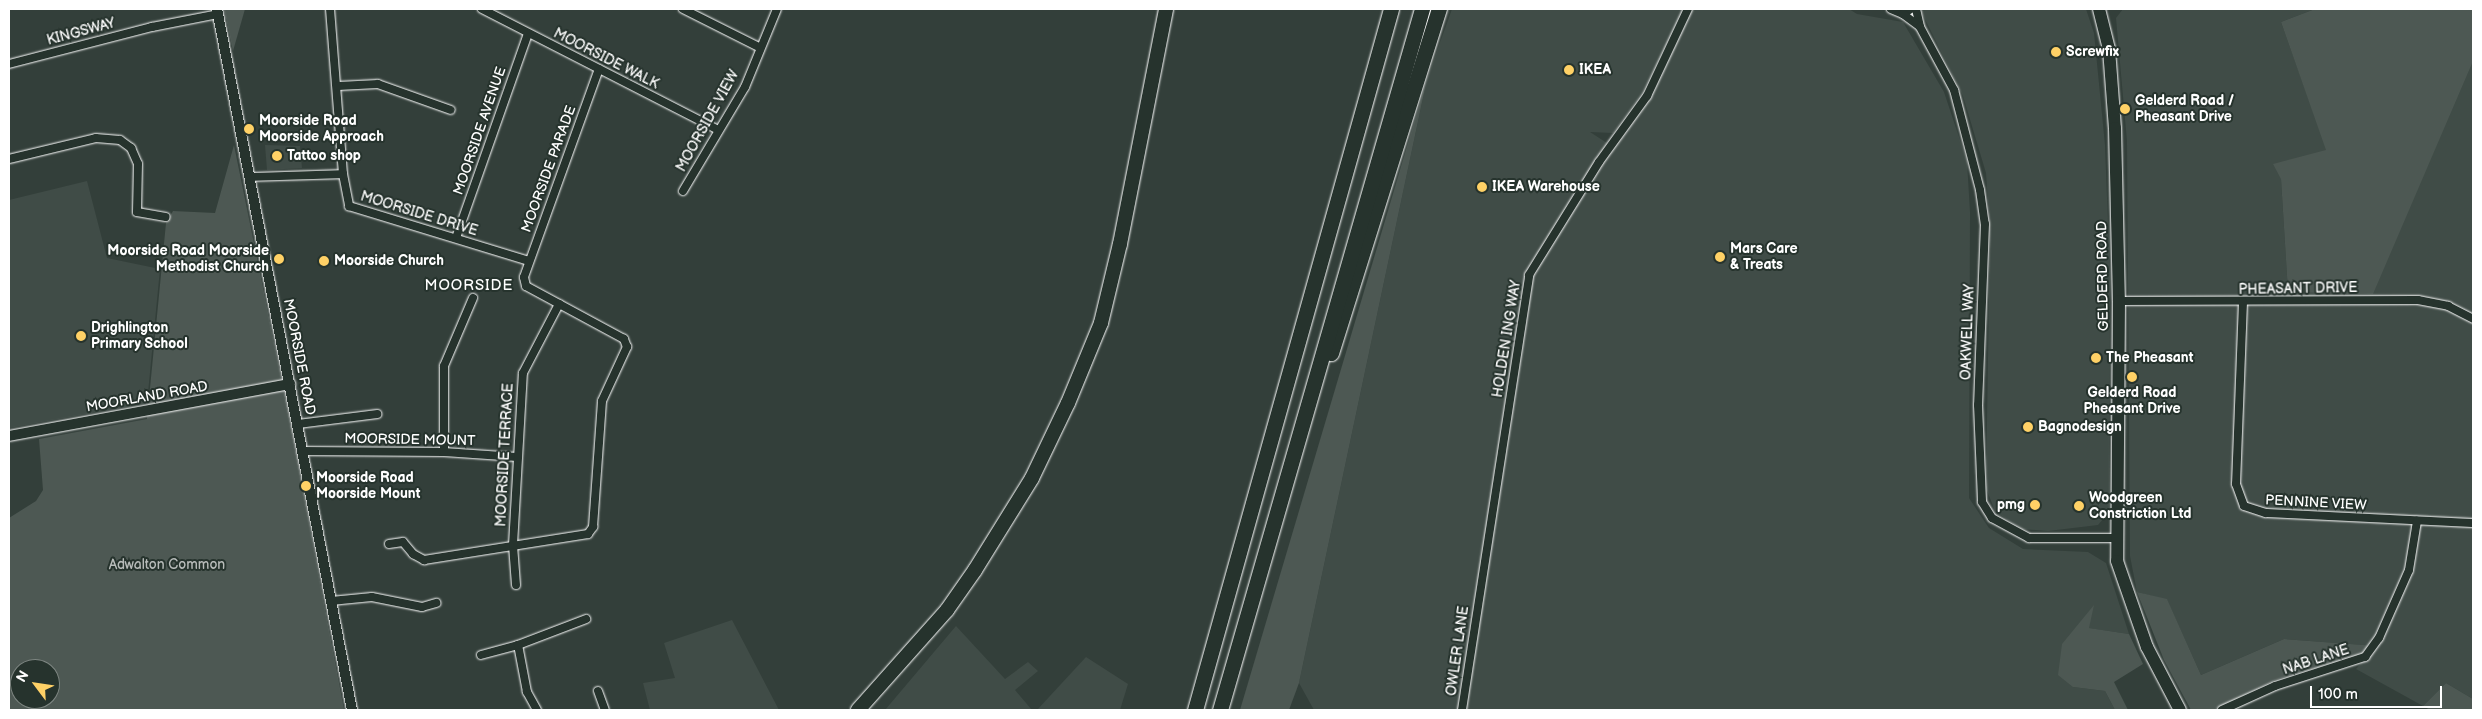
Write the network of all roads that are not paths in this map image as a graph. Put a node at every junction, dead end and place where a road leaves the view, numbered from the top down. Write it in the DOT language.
graph roads {
  1 [pos="330,9"];
  2 [pos="482,9"];
  3 [pos="683,9"];
  4 [pos="777,9"];
  5 [pos="1166,9"];
  6 [pos="1391,9"];
  7 [pos="1422,9"];
  8 [pos="1439,9"];
  9 [pos="1688,9"];
  10 [pos="1890,9"];
  11 [pos="1911,9"];
  12 [pos="1916,9"];
  13 [pos="2099,9"];
  14 [pos="217,12"];
  15 [pos="1903,14"];
  16 [pos="1920,27"];
  17 [pos="528,33"];
  18 [pos="759,47"];
  19 [pos="9,64"];
  20 [pos="599,69"];
  21 [pos="338,86"];
  22 [pos="451,110"];
  23 [pos="718,130"];
  24 [pos="9,159"];
  25 [pos="343,174"];
  26 [pos="250,176"];
  27 [pos="683,191"];
  28 [pos="166,218"];
  29 [pos="456,238"];
  30 [pos="529,261"];
  31 [pos="473,298"];
  32 [pos="2119,301"];
  33 [pos="2243,302"];
  34 [pos="559,304"];
  35 [pos="2473,319"];
  36 [pos="290,384"];
  37 [pos="377,414"];
  38 [pos="298,424"];
  39 [pos="9,436"];
  40 [pos="1297,438"];
  41 [pos="302,451"];
  42 [pos="444,452"];
  43 [pos="517,457"];
  44 [pos="2417,520"];
  45 [pos="2473,523"];
  46 [pos="2115,538"];
  47 [pos="390,544"];
  48 [pos="513,545"];
  49 [pos="516,585"];
  50 [pos="1479,594"];
  51 [pos="331,601"];
  52 [pos="436,603"];
  53 [pos="586,619"];
  54 [pos="518,645"];
  55 [pos="481,655"];
  56 [pos="598,691"];
  57 [pos="352,710"];
  58 [pos="538,710"];
  59 [pos="605,710"];
  60 [pos="858,710"];
  61 [pos="1195,710"];
  62 [pos="1220,710"];
  63 [pos="1462,710"];
  64 [pos="2180,710"];
  65 [pos="2222,710"];
  1 -- 21 [label="street, MOORSIDE DRIVE"];
  2 -- 17 [label="street, MOORSIDE WALK"];
  3 -- 18 [label="street"];
  4 -- 18 [label="street, MOORSIDE VIEW"];
  5 -- 60 [label="highway"];
  6 -- 61 [label="highway"];
  7 -- 40 [label="highway"];
  8 -- 40 [label="highway"];
  9 -- 50 [label="street, HOLDEN ING WAY"];
  10 -- 15 [label="street, OAKWELL WAY"];
  11 -- 15 [label="street"];
  12 -- 16 [label="street, OAKWELL WAY"];
  13 -- 32 [label="main road, GELDERD ROAD"];
  14 -- 19 [label="street, KINGSWAY"];
  14 -- 26 [label="street, MOORSIDE ROAD"];
  15 -- 16 [label="street, OAKWELL WAY"];
  16 -- 46 [label="street, OAKWELL WAY"];
  17 -- 20 [label="street, MOORSIDE WALK"];
  17 -- 29 [label="street, MOORSIDE AVENUE"];
  18 -- 23 [label="street, MOORSIDE VIEW"];
  20 -- 23 [label="street, MOORSIDE WALK"];
  20 -- 30 [label="street, MOORSIDE PARADE"];
  21 -- 22 [label="street"];
  21 -- 25 [label="street, MOORSIDE DRIVE"];
  23 -- 27 [label="street, MOORSIDE VIEW"];
  24 -- 28 [label="street"];
  25 -- 26 [label="street"];
  25 -- 29 [label="street, MOORSIDE DRIVE"];
  26 -- 36 [label="street, MOORSIDE ROAD"];
  29 -- 30 [label="street, MOORSIDE DRIVE"];
  30 -- 34 [label="street, MOORSIDE PARADE"];
  31 -- 42 [label="street"];
  32 -- 33 [label="street, PHEASANT DRIVE"];
  32 -- 46 [label="main road, GELDERD ROAD"];
  33 -- 35 [label="street, PHEASANT DRIVE"];
  33 -- 44 [label="street, PENNINE VIEW"];
  34 -- 43 [label="street, MOORSIDE TERRACE"];
  34 -- 48 [label="street"];
  36 -- 38 [label="street, MOORSIDE ROAD"];
  36 -- 39 [label="street, MOORLAND ROAD"];
  37 -- 38 [label="street"];
  38 -- 41 [label="street, MOORSIDE ROAD"];
  40 -- 62 [label="highway"];
  41 -- 42 [label="street, MOORSIDE MOUNT"];
  41 -- 51 [label="street, MOORSIDE ROAD"];
  42 -- 43 [label="street, MOORSIDE MOUNT"];
  43 -- 48 [label="street, MOORSIDE TERRACE"];
  44 -- 45 [label="street, PENNINE VIEW"];
  44 -- 65 [label="street, NAB LANE"];
  46 -- 64 [label="main road, GELDERD ROAD"];
  47 -- 48 [label="street"];
  48 -- 49 [label="street, MOORSIDE TERRACE"];
  50 -- 63 [label="street, OWLER LANE"];
  51 -- 52 [label="street"];
  51 -- 57 [label="street, MOORSIDE ROAD"];
  53 -- 54 [label="street"];
  54 -- 55 [label="street"];
  54 -- 58 [label="street"];
  56 -- 59 [label="street"];
}
